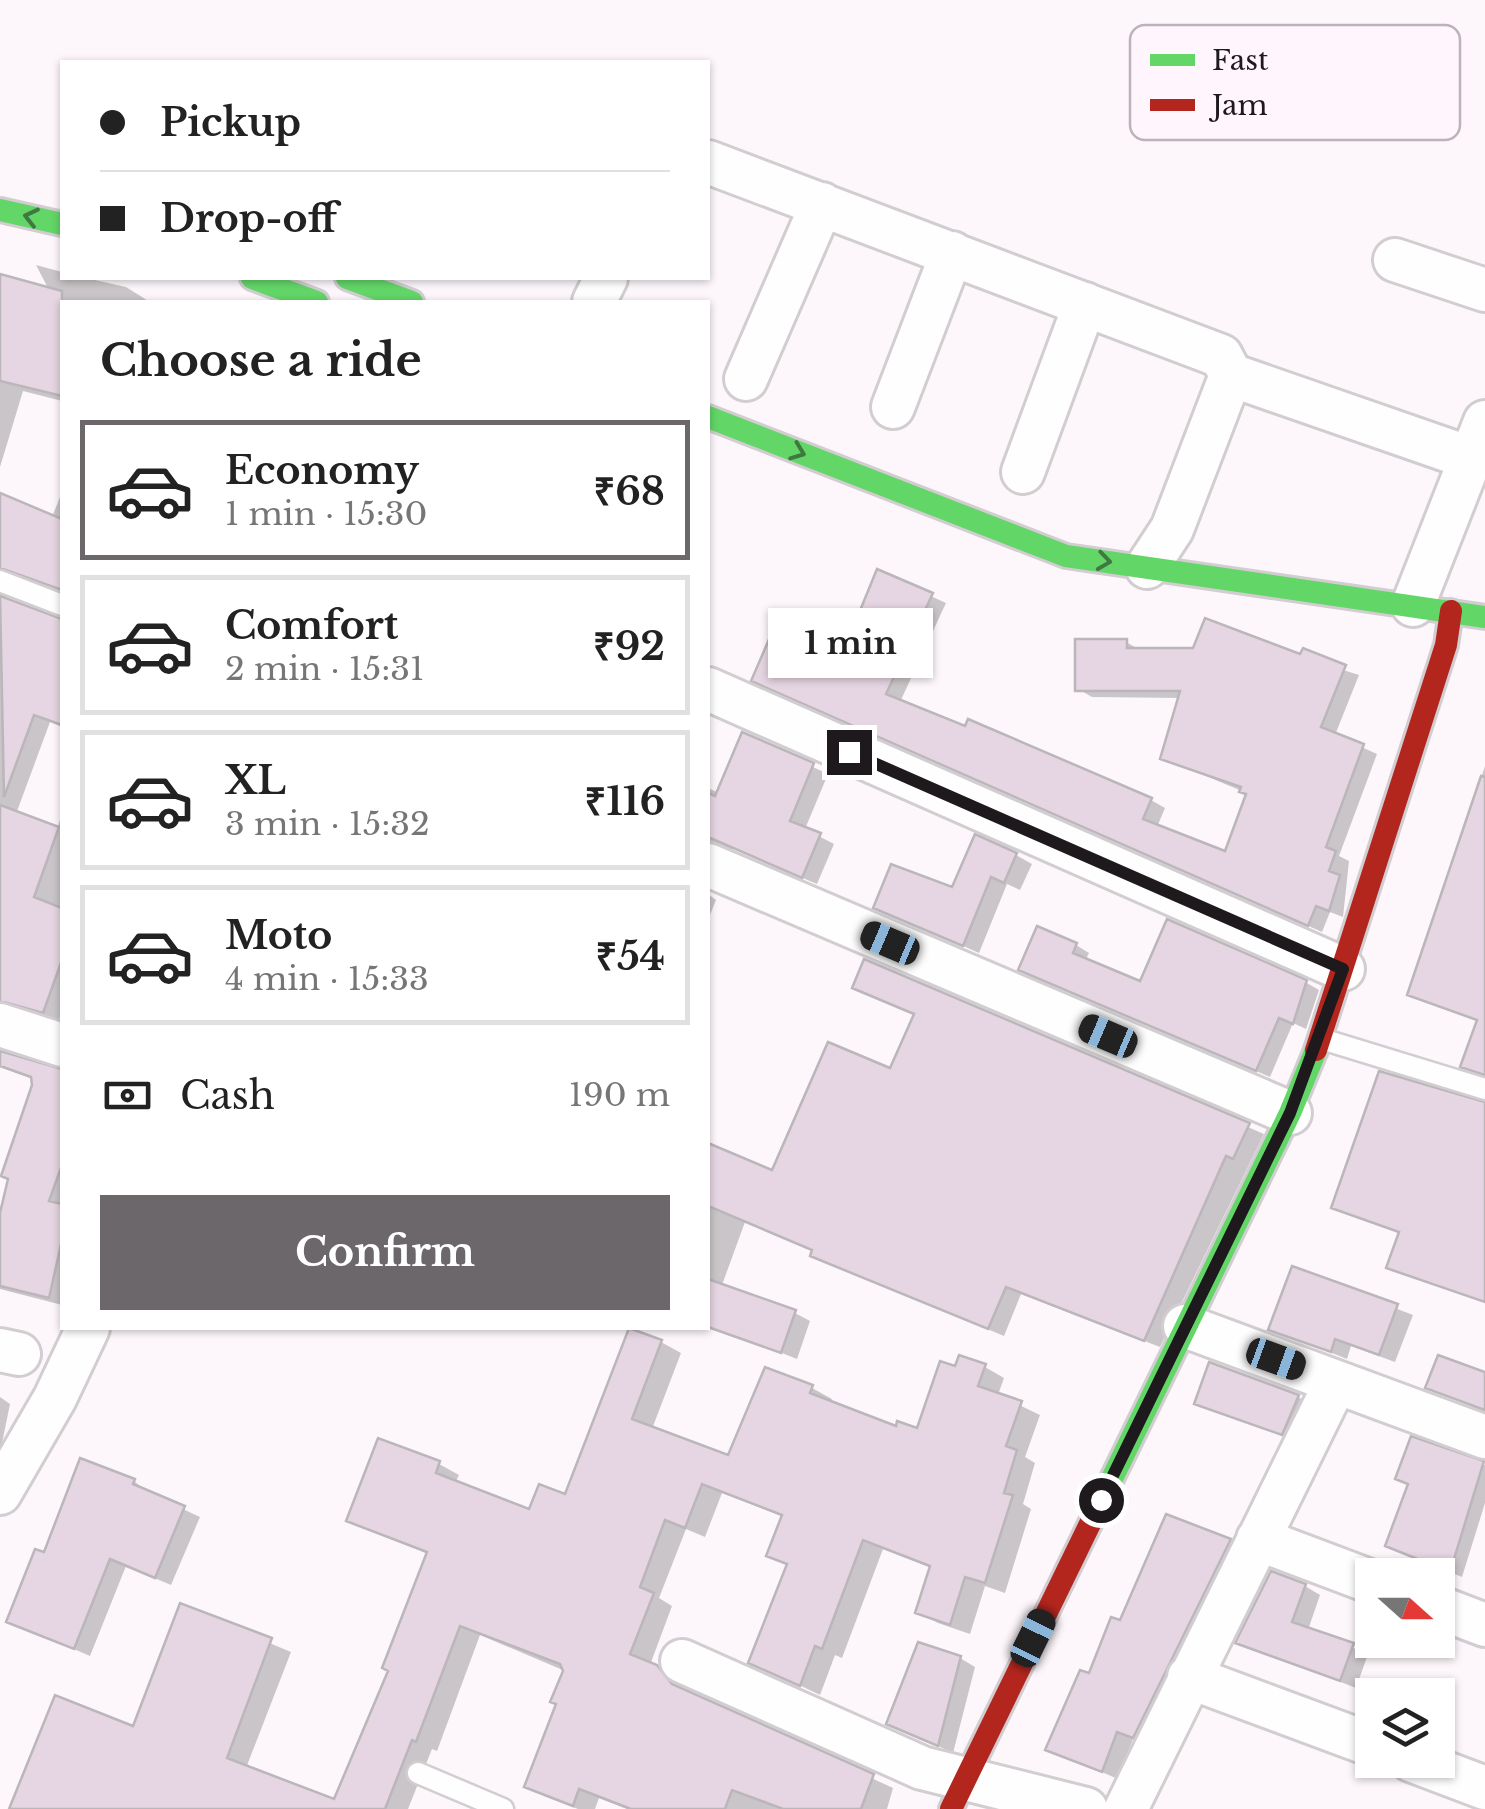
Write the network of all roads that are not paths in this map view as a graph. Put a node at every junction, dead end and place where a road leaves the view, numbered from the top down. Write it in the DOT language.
graph roads {
  1 [pos="710,163"];
  2 [pos="822,204"];
  3 [pos="0,210"];
  4 [pos="60,224"];
  5 [pos="952,253"];
  6 [pos="1395,260"];
  7 [pos="257,280"];
  8 [pos="352,280"];
  9 [pos="1485,290"];
  10 [pos="312,300"];
  11 [pos="407,300"];
  12 [pos="1084,304"];
  13 [pos="1231,375"];
  14 [pos="746,379"];
  15 [pos="893,407"];
  16 [pos="710,418"];
  17 [pos="1477,440"];
  18 [pos="1023,472"];
  19 [pos="1147,567"];
  20 [pos="0,581"];
  21 [pos="60,603"];
  22 [pos="1485,617"];
  23 [pos="1440,631"];
  24 [pos="710,690"];
  25 [pos="710,867"];
  26 [pos="1343,969"];
  27 [pos="0,1025"];
  28 [pos="1321,1038"];
  29 [pos="60,1045"];
  30 [pos="1485,1089"];
  31 [pos="1290,1113"];
  32 [pos="1185,1326"];
  33 [pos="87,1330"];
  34 [pos="1336,1382"];
  35 [pos="1485,1437"];
  36 [pos="0,1493"];
  37 [pos="1258,1539"];
  38 [pos="1355,1576"];
  39 [pos="1455,1613"];
  40 [pos="1485,1624"];
  41 [pos="682,1661"];
  42 [pos="1189,1677"];
  43 [pos="1355,1740"];
  44 [pos="418,1773"];
  45 [pos="1455,1776"];
  46 [pos="1485,1788"];
  47 [pos="958,1793"];
  48 [pos="504,1809"];
  49 [pos="1086,1809"];
  50 [pos="1126,1809"];
  1 -- 2 [label="street"];
  2 -- 5 [label="street"];
  2 -- 14 [label="street"];
  4 -- 3 [label="street, one-way"];
  5 -- 12 [label="street"];
  5 -- 15 [label="street"];
  6 -- 9 [label="street"];
  7 -- 10 [label="street"];
  8 -- 11 [label="street"];
  12 -- 13 [label="street"];
  12 -- 18 [label="street"];
  13 -- 17 [label="street"];
  13 -- 19 [label="street"];
  16 -- 19 [label="street, one-way"];
  17 -- 23 [label="street"];
  19 -- 23 [label="street"];
  20 -- 21 [label="lane"];
  22 -- 23 [label="street"];
  23 -- 26 [label="street"];
  24 -- 26 [label="street"];
  25 -- 31 [label="street"];
  26 -- 28 [label="street"];
  27 -- 29 [label="street"];
  28 -- 30 [label="lane"];
  28 -- 31 [label="street"];
  31 -- 32 [label="street"];
  32 -- 34 [label="street"];
  32 -- 47 [label="street"];
  33 -- 36 [label="street"];
  34 -- 35 [label="street"];
  34 -- 37 [label="street"];
  37 -- 38 [label="street"];
  37 -- 42 [label="street"];
  39 -- 40 [label="street"];
  41 -- 47 [label="street"];
  42 -- 43 [label="street"];
  42 -- 50 [label="street"];
  44 -- 48 [label="lane"];
  45 -- 46 [label="street"];
  47 -- 49 [label="street"];
}
